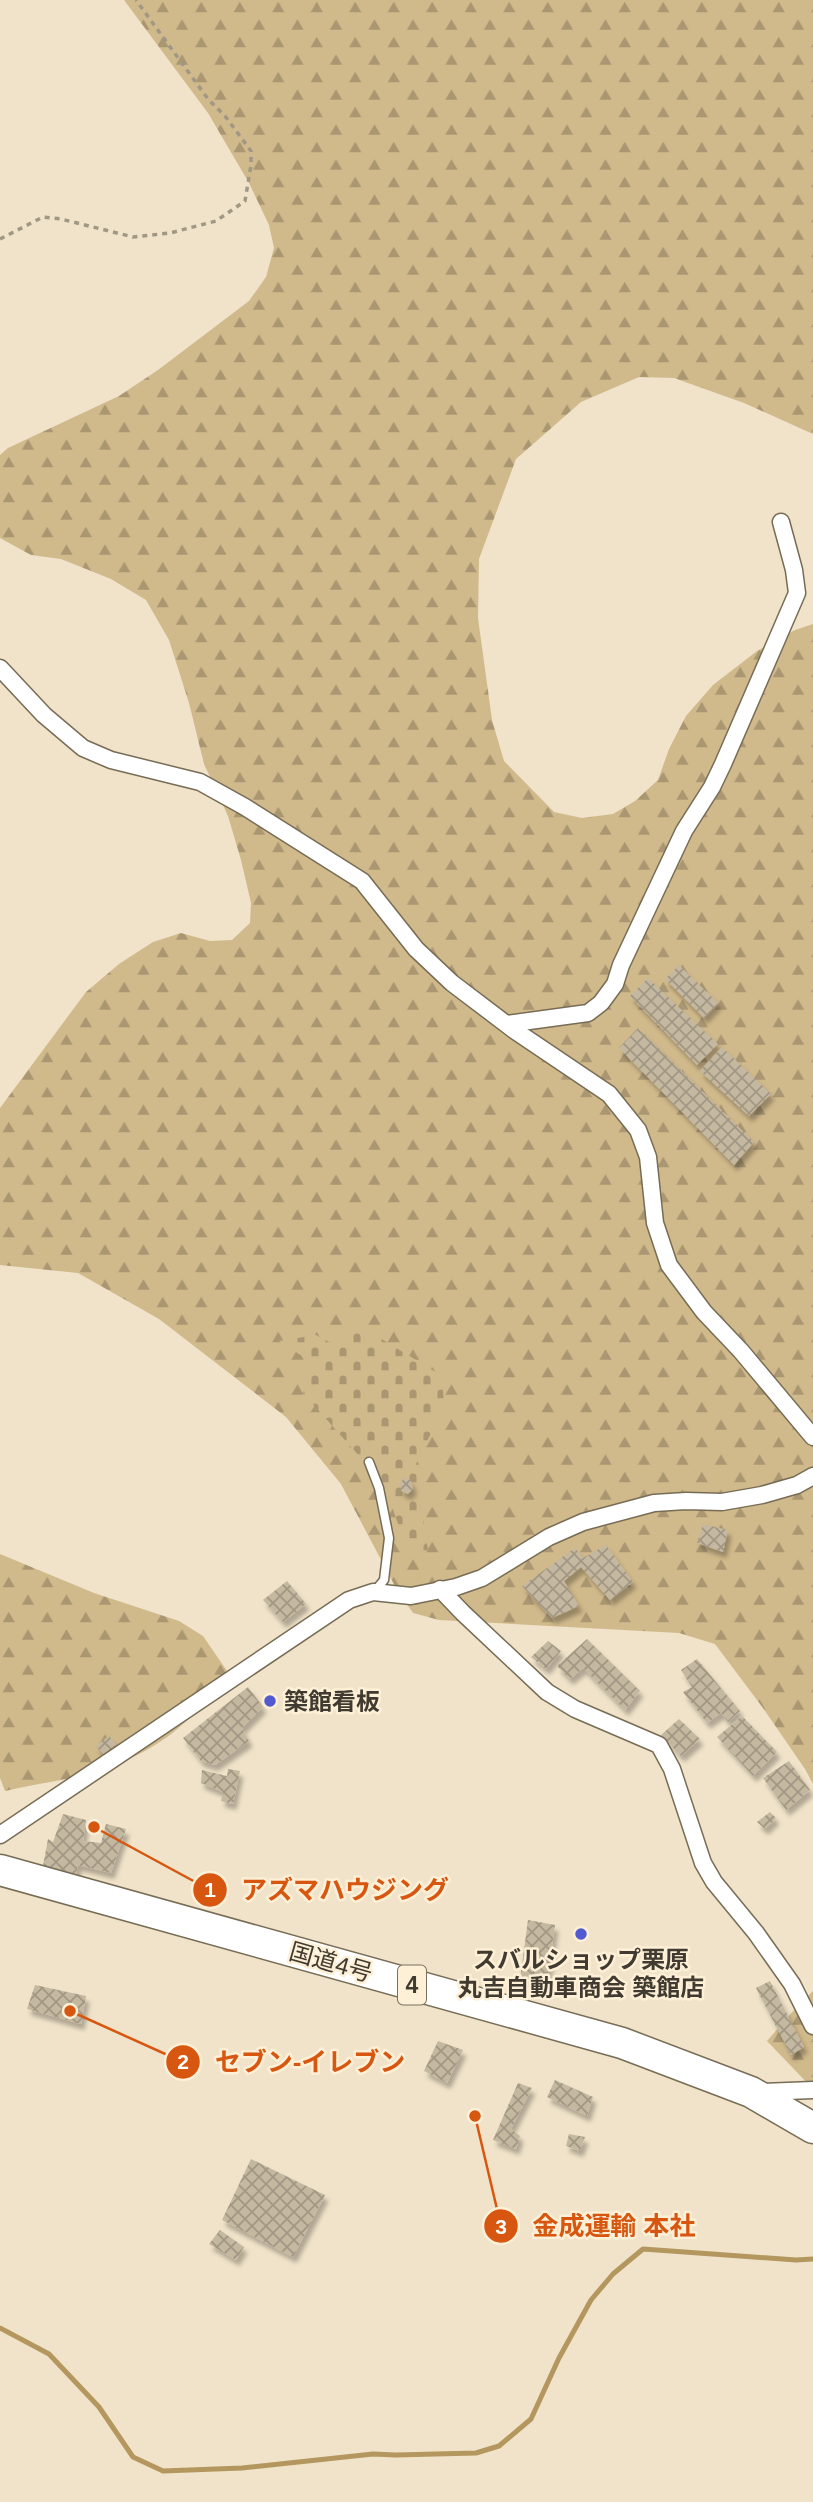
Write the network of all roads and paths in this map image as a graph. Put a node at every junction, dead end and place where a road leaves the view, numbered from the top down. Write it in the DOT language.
graph roads {
  1 [pos="136,0"];
  2 [pos="0,239"];
  3 [pos="781,522"];
  4 [pos="0,668"];
  5 [pos="507,1024"];
  6 [pos="813,1437"];
  7 [pos="369,1462"];
  8 [pos="813,1476"];
  9 [pos="440,1589"];
  10 [pos="373,1592"];
  11 [pos="0,1835"];
  12 [pos="0,1870"];
  13 [pos="813,2026"];
  14 [pos="813,2090"];
  15 [pos="751,2092"];
  16 [pos="813,2128"];
  1 -- 2 [label="path"];
  3 -- 5 [label="street"];
  4 -- 5 [label="street"];
  5 -- 6 [label="street"];
  7 -- 10 [label="lane"];
  8 -- 9 [label="street"];
  9 -- 10 [label="street"];
  9 -- 13 [label="street"];
  10 -- 11 [label="street"];
  12 -- 15 [label="highway, 国道4号 / 4"];
  14 -- 15 [label="street"];
  15 -- 16 [label="highway, 国道4号 / 4"];
}
